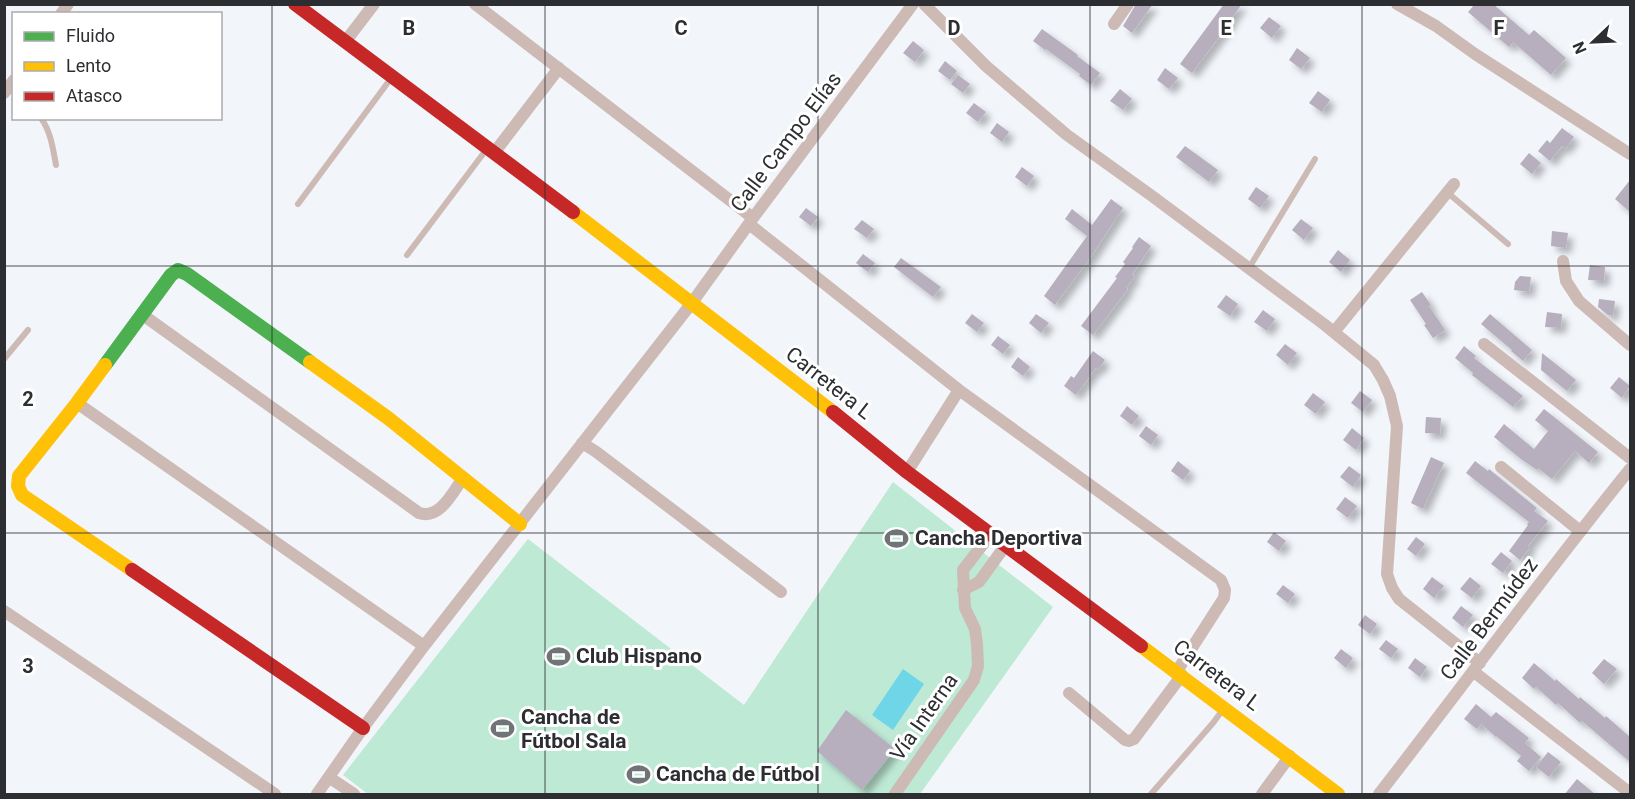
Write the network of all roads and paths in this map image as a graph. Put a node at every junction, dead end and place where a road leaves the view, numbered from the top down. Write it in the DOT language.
graph roads {
  1 [pos="295,4"];
  2 [pos="374,4"];
  3 [pos="475,4"];
  4 [pos="913,4"];
  5 [pos="924,4"];
  6 [pos="1128,4"];
  7 [pos="1397,4"];
  8 [pos="1114,24"];
  9 [pos="345,42"];
  10 [pos="558,68"];
  11 [pos="392,77"];
  12 [pos="42,120"];
  13 [pos="490,151"];
  14 [pos="1630,154"];
  15 [pos="1315,159"];
  16 [pos="56,165"];
  17 [pos="1451,189"];
  18 [pos="298,204"];
  19 [pos="751,221"];
  20 [pos="1508,244"];
  21 [pos="407,255"];
  22 [pos="1563,261"];
  23 [pos="1248,268"];
  24 [pos="691,304"];
  25 [pos="143,315"];
  26 [pos="28,330"];
  27 [pos="1334,332"];
  28 [pos="1484,344"];
  29 [pos="1630,345"];
  30 [pos="4,359"];
  31 [pos="959,390"];
  32 [pos="78,403"];
  33 [pos="582,443"];
  34 [pos="1630,458"];
  35 [pos="1501,467"];
  36 [pos="1630,469"];
  37 [pos="907,472"];
  38 [pos="463,478"];
  39 [pos="520,524"];
  40 [pos="1580,531"];
  41 [pos="990,535"];
  42 [pos="1005,546"];
  43 [pos="963,590"];
  44 [pos="781,592"];
  45 [pos="4,611"];
  46 [pos="424,646"];
  47 [pos="1477,668"];
  48 [pos="1179,673"];
  49 [pos="1069,693"];
  50 [pos="1224,707"];
  51 [pos="363,728"];
  52 [pos="1290,756"];
  53 [pos="330,778"];
  54 [pos="1630,793"];
  55 [pos="275,795"];
  56 [pos="317,795"];
  57 [pos="354,795"];
  58 [pos="895,795"];
  59 [pos="1151,795"];
  60 [pos="1262,795"];
  61 [pos="1338,795"];
  62 [pos="1379,795"];
  1 -- 9 [label="street, Carretera L"];
  2 -- 9 [label="street"];
  3 -- 10 [label="street"];
  4 -- 19 [label="street, Calle Campo Elías"];
  5 -- 23 [label="street"];
  6 -- 8 [label="street"];
  7 -- 14 [label="street"];
  9 -- 11 [label="street, Carretera L"];
  10 -- 13 [label="street"];
  10 -- 19 [label="street"];
  11 -- 13 [label="street, Carretera L"];
  11 -- 18 [label="lane"];
  12 -- 16 [label="lane"];
  13 -- 21 [label="lane"];
  13 -- 24 [label="street, Carretera L"];
  15 -- 23 [label="lane"];
  17 -- 20 [label="lane"];
  17 -- 27 [label="street"];
  19 -- 24 [label="street, Calle Campo Elías"];
  19 -- 31 [label="street"];
  22 -- 29 [label="street"];
  23 -- 27 [label="street"];
  24 -- 33 [label="street, Calle Campo Elías"];
  24 -- 37 [label="street, Carretera L"];
  25 -- 32 [label="street"];
  25 -- 38 [label="street"];
  25 -- 38 [label="street"];
  26 -- 30 [label="lane"];
  27 -- 47 [label="street"];
  28 -- 34 [label="street"];
  31 -- 37 [label="street"];
  31 -- 48 [label="street"];
  32 -- 46 [label="street"];
  32 -- 51 [label="street"];
  33 -- 39 [label="street, Calle Campo Elías"];
  33 -- 44 [label="street"];
  35 -- 40 [label="street"];
  36 -- 40 [label="street, Calle Bermúdez"];
  37 -- 41 [label="street, Carretera L"];
  38 -- 39 [label="street"];
  39 -- 46 [label="street, Calle Campo Elías"];
  40 -- 47 [label="street, Calle Bermúdez"];
  41 -- 42 [label="street, Carretera L"];
  41 -- 43 [label="street"];
  42 -- 43 [label="street"];
  42 -- 48 [label="street, Carretera L"];
  43 -- 58 [label="street, Vía Interna"];
  45 -- 55 [label="street"];
  46 -- 51 [label="street, Calle Campo Elías"];
  47 -- 54 [label="street"];
  47 -- 62 [label="street, Calle Bermúdez"];
  48 -- 49 [label="street"];
  48 -- 50 [label="street, Carretera L"];
  50 -- 52 [label="street, Carretera L"];
  50 -- 59 [label="lane"];
  51 -- 53 [label="street, Calle Campo Elías"];
  52 -- 60 [label="street"];
  52 -- 61 [label="street, Carretera L"];
  53 -- 56 [label="street, Calle Campo Elías"];
  53 -- 57 [label="street"];
}
